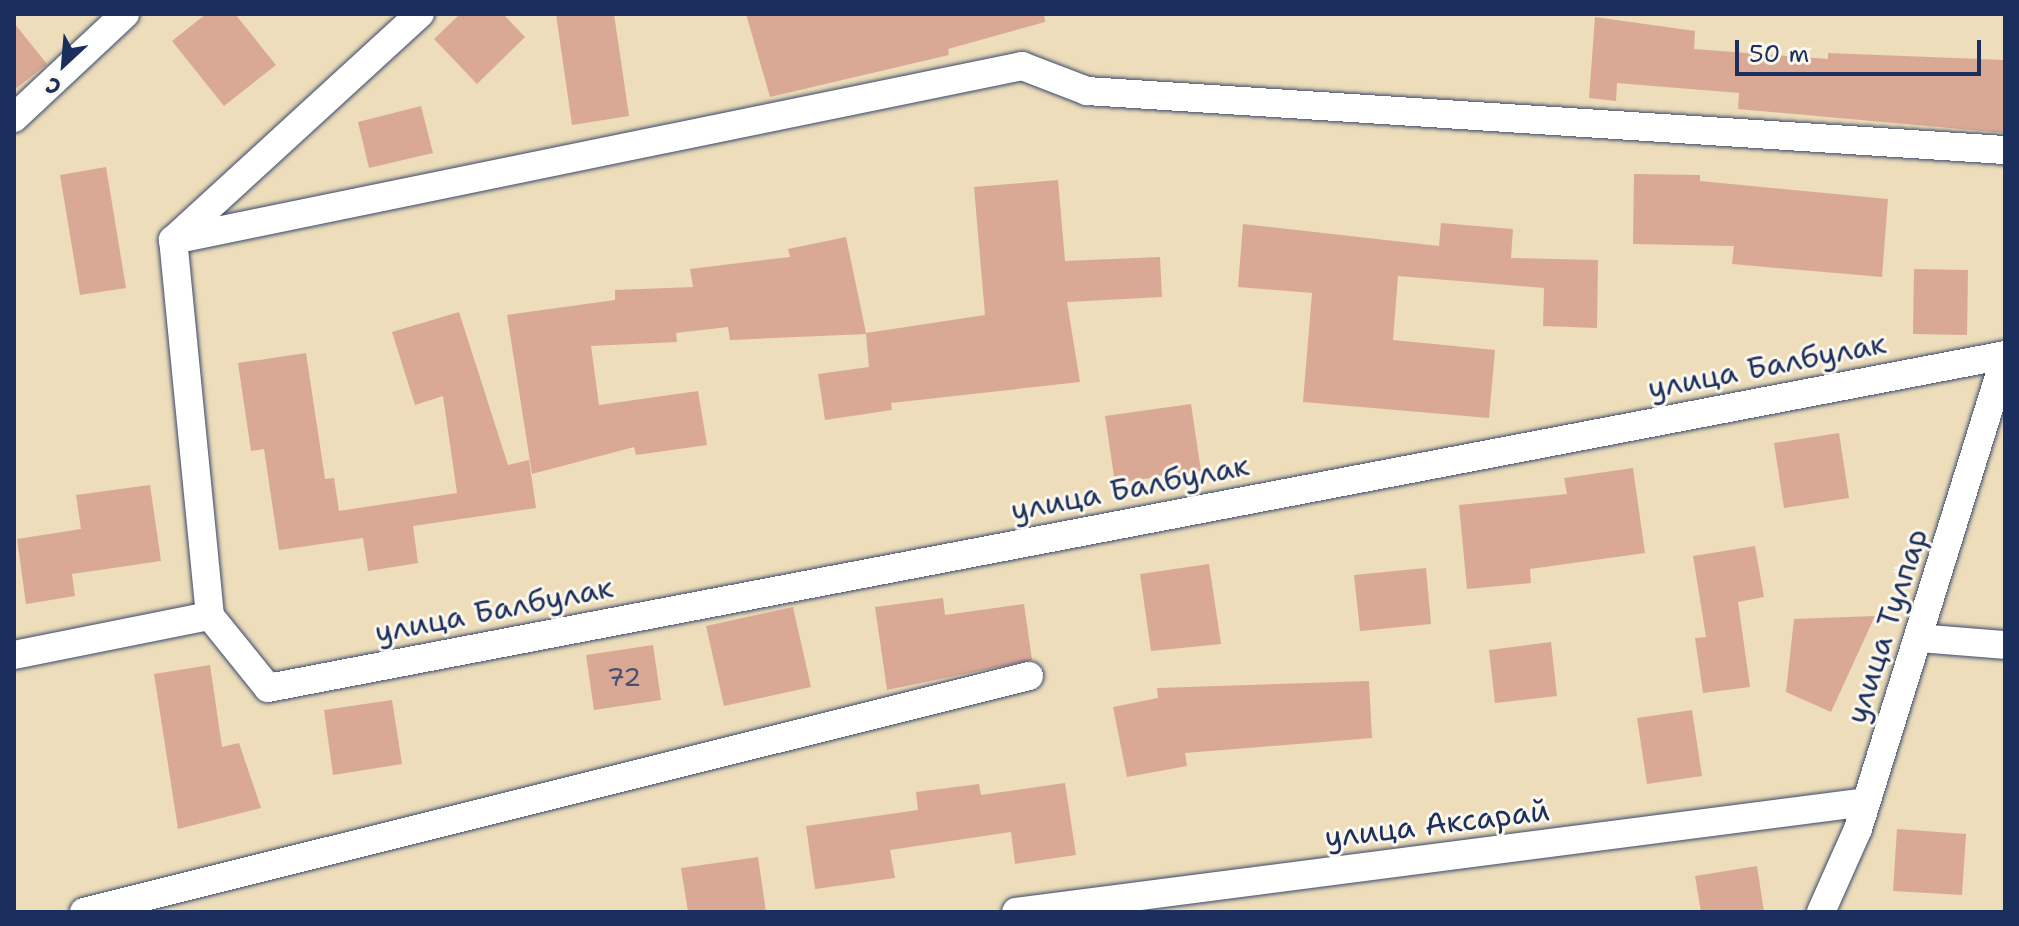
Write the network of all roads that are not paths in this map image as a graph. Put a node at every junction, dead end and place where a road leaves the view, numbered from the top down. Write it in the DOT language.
graph roads {
  1 [pos="125,14"];
  2 [pos="420,14"];
  3 [pos="14,118"];
  4 [pos="2005,150"];
  5 [pos="173,240"];
  6 [pos="2005,355"];
  7 [pos="210,616"];
  8 [pos="1918,638"];
  9 [pos="2005,645"];
  10 [pos="14,655"];
  11 [pos="1029,676"];
  12 [pos="1866,802"];
  13 [pos="84,912"];
  14 [pos="1016,912"];
  15 [pos="1821,912"];
  1 -- 3 [label="street"];
  2 -- 5 [label="street"];
  4 -- 5 [label="street"];
  5 -- 7 [label="street"];
  6 -- 7 [label="street, улица Балбулак"];
  6 -- 8 [label="street, улица Тулпар"];
  7 -- 10 [label="street"];
  8 -- 9 [label="street"];
  8 -- 12 [label="street, улица Тулпар"];
  11 -- 13 [label="street"];
  12 -- 14 [label="street, улица Аксарай"];
  12 -- 15 [label="street, улица Тулпар"];
}
